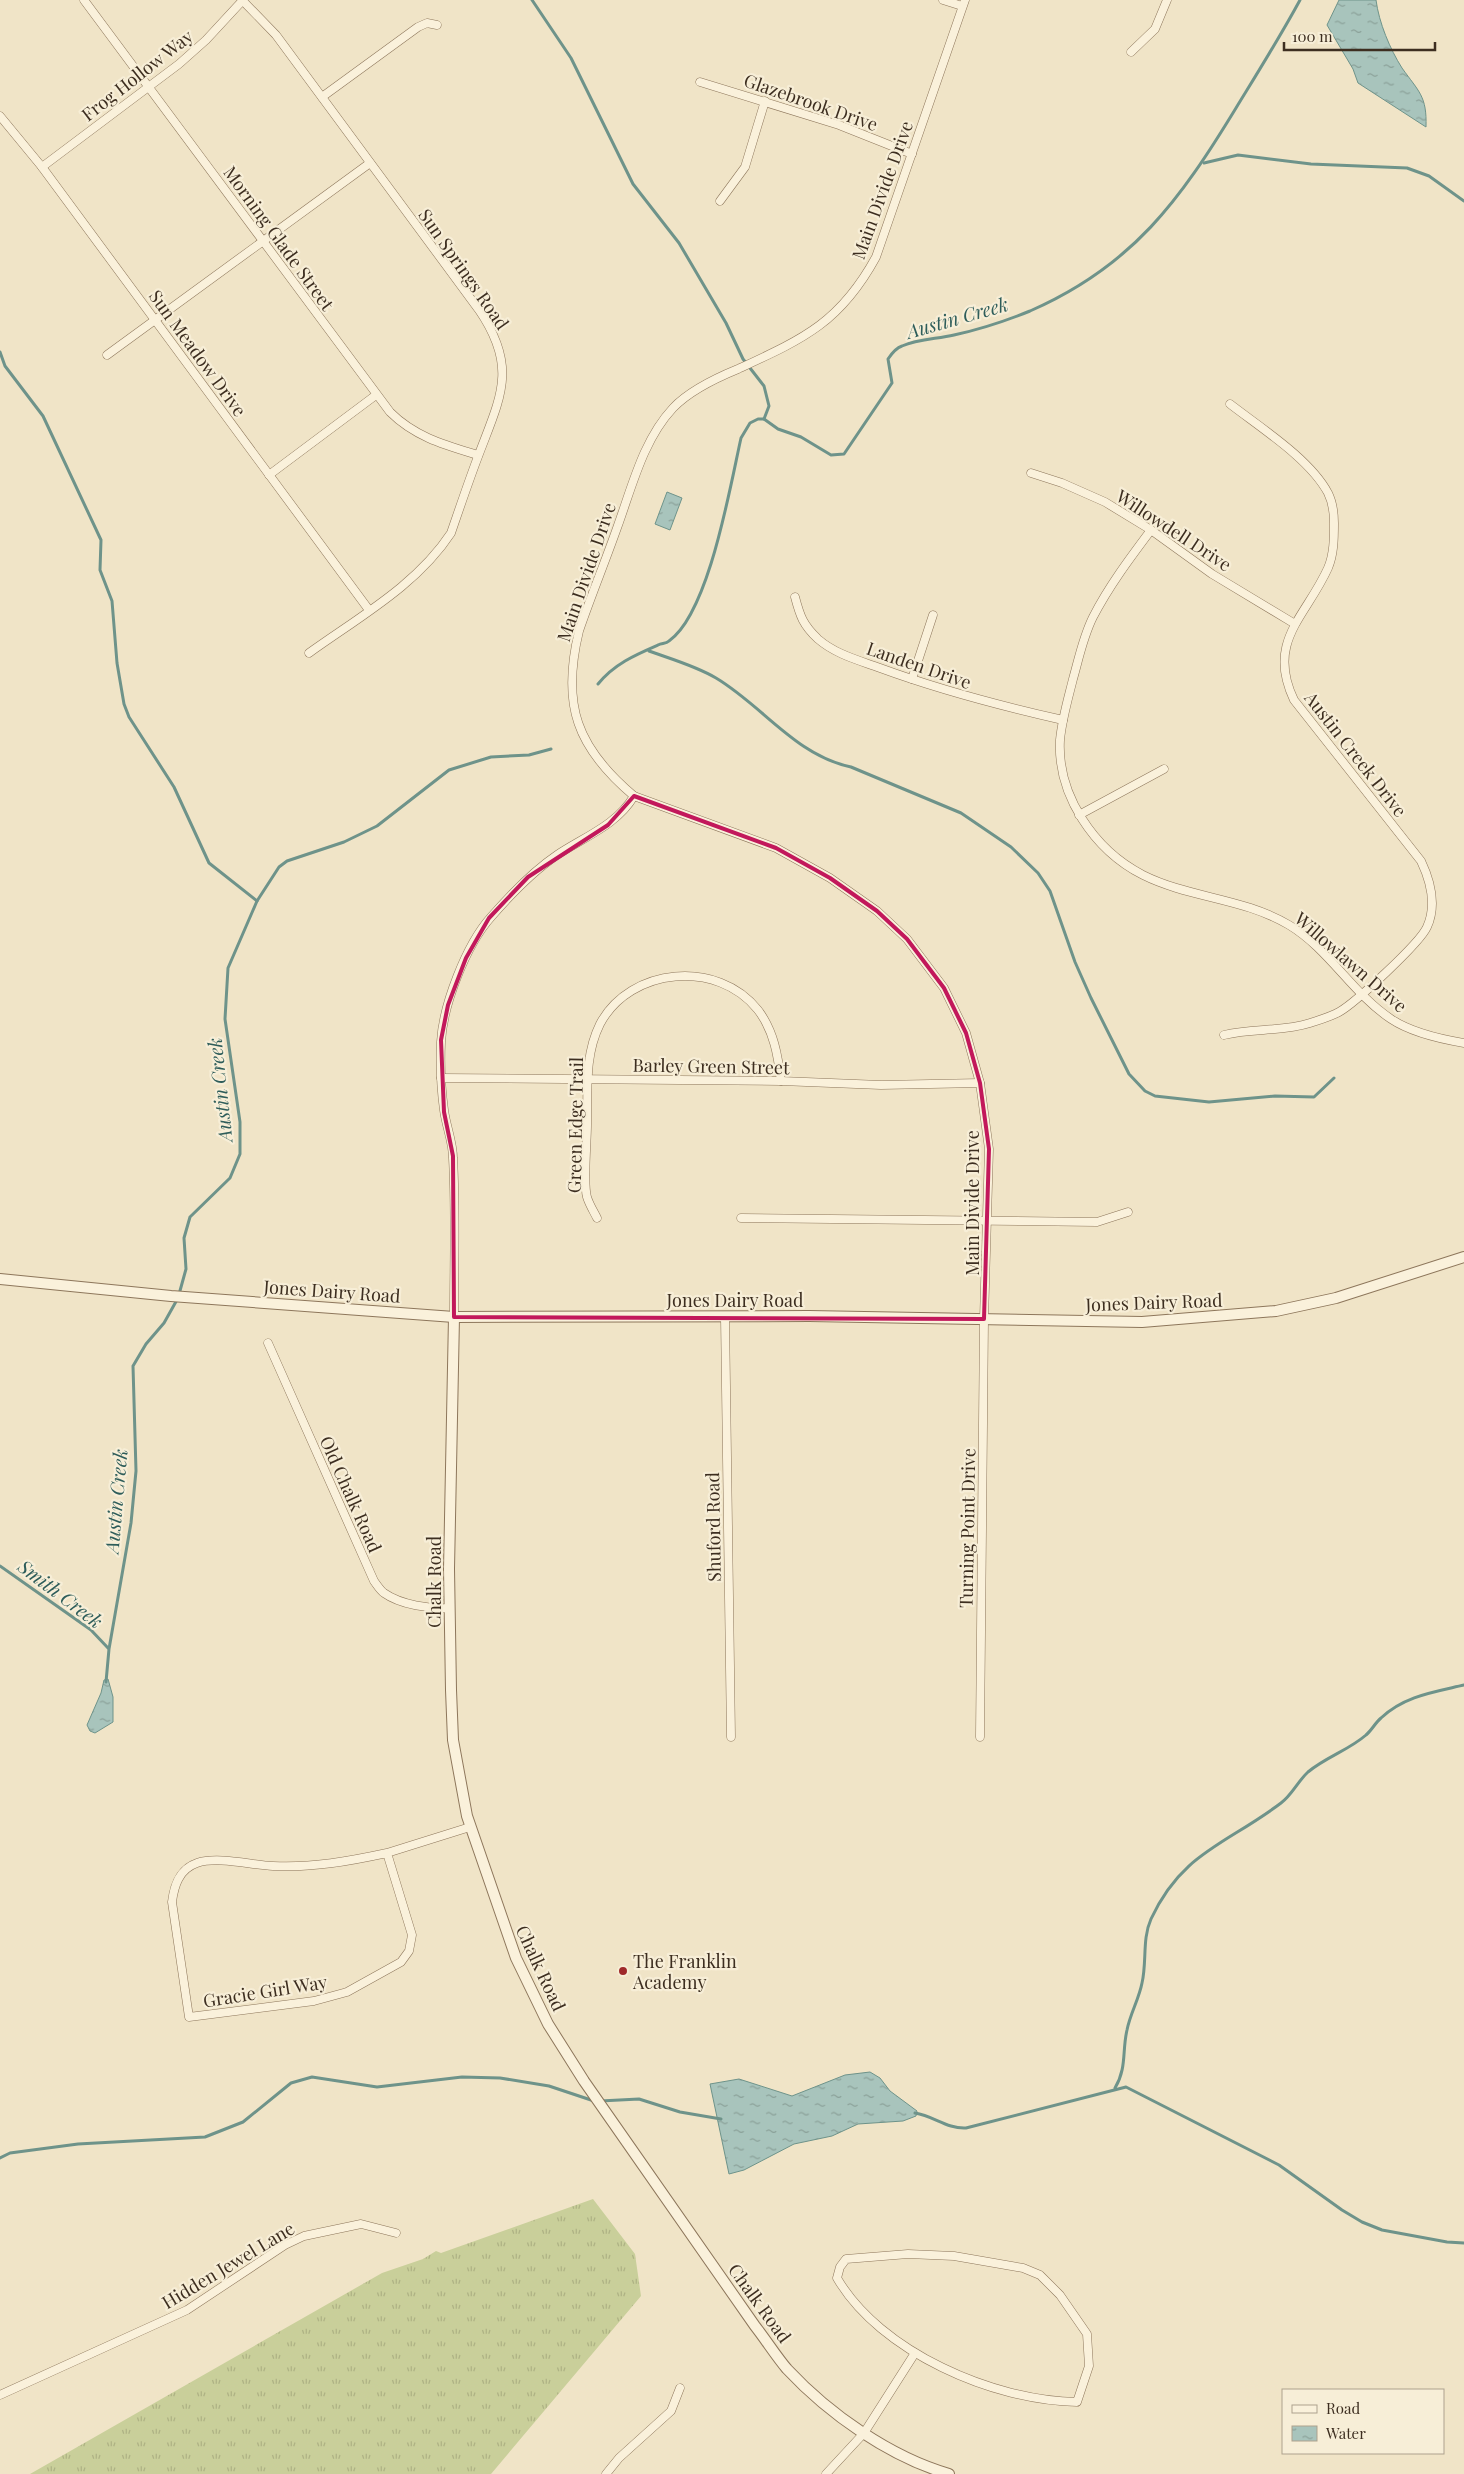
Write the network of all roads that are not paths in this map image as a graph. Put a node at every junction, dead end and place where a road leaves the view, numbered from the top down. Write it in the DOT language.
graph roads {
  1 [pos="84,0"];
  2 [pos="243,0"];
  3 [pos="943,0"];
  4 [pos="1167,0"];
  5 [pos="963,3"];
  6 [pos="437,25"];
  7 [pos="1131,52"];
  8 [pos="700,82"];
  9 [pos="149,88"];
  10 [pos="322,97"];
  11 [pos="765,101"];
  12 [pos="0,116"];
  13 [pos="912,154"];
  14 [pos="370,163"];
  15 [pos="42,167"];
  16 [pos="720,201"];
  17 [pos="262,241"];
  18 [pos="155,320"];
  19 [pos="107,355"];
  20 [pos="376,396"];
  21 [pos="1230,404"];
  22 [pos="478,455"];
  23 [pos="1031,473"];
  24 [pos="269,474"];
  25 [pos="1151,530"];
  26 [pos="795,597"];
  27 [pos="369,610"];
  28 [pos="933,615"];
  29 [pos="1295,624"];
  30 [pos="309,653"];
  31 [pos="912,680"];
  32 [pos="1063,720"];
  33 [pos="1164,769"];
  34 [pos="634,796"];
  35 [pos="1080,815"];
  36 [pos="1363,994"];
  37 [pos="1224,1035"];
  38 [pos="1464,1043"];
  39 [pos="441,1078"];
  40 [pos="588,1080"];
  41 [pos="780,1081"];
  42 [pos="980,1083"];
  43 [pos="1128,1212"];
  44 [pos="597,1218"];
  45 [pos="741,1218"];
  46 [pos="988,1221"];
  47 [pos="1464,1257"];
  48 [pos="0,1279"];
  49 [pos="454,1317"];
  50 [pos="725,1317"];
  51 [pos="984,1319"];
  52 [pos="268,1343"];
  53 [pos="450,1608"];
  54 [pos="731,1737"];
  55 [pos="980,1737"];
  56 [pos="470,1827"];
  57 [pos="388,1853"];
  58 [pos="396,2233"];
  59 [pos="915,2353"];
  60 [pos="680,2388"];
  61 [pos="0,2395"];
  62 [pos="864,2433"];
  63 [pos="606,2474"];
  64 [pos="826,2474"];
  65 [pos="950,2474"];
  1 -- 9 [label="street, Morning Glade Street"];
  2 -- 9 [label="street, Frog Hollow Way"];
  2 -- 10 [label="street, Sun Springs Road"];
  3 -- 5 [label="street"];
  4 -- 7 [label="street"];
  5 -- 13 [label="street, Main Divide Drive"];
  6 -- 10 [label="street"];
  8 -- 11 [label="street, Glazebrook Drive"];
  9 -- 15 [label="street, Frog Hollow Way"];
  9 -- 17 [label="street, Morning Glade Street"];
  10 -- 14 [label="street, Sun Springs Road"];
  11 -- 13 [label="street, Glazebrook Drive"];
  11 -- 16 [label="street"];
  12 -- 15 [label="street, Sun Meadow Drive"];
  13 -- 34 [label="street, Main Divide Drive"];
  14 -- 17 [label="street"];
  14 -- 22 [label="street, Sun Springs Road"];
  15 -- 18 [label="street, Sun Meadow Drive"];
  17 -- 18 [label="street"];
  17 -- 20 [label="street, Morning Glade Street"];
  18 -- 19 [label="street"];
  18 -- 24 [label="street, Sun Meadow Drive"];
  20 -- 22 [label="street, Morning Glade Street"];
  20 -- 24 [label="street"];
  21 -- 29 [label="street, Austin Creek Drive"];
  22 -- 27 [label="street, Sun Springs Road"];
  23 -- 25 [label="street, Willowdell Drive"];
  24 -- 27 [label="street, Sun Meadow Drive"];
  25 -- 29 [label="street, Willowdell Drive"];
  25 -- 32 [label="street, Willowlawn Drive"];
  26 -- 31 [label="street, Landen Drive"];
  27 -- 30 [label="street, Sun Springs Road"];
  28 -- 31 [label="street"];
  29 -- 36 [label="street, Austin Creek Drive"];
  31 -- 32 [label="street, Landen Drive"];
  32 -- 35 [label="street, Willowlawn Drive"];
  33 -- 35 [label="street"];
  34 -- 39 [label="street"];
  34 -- 42 [label="street, Main Divide Drive"];
  35 -- 36 [label="street, Willowlawn Drive"];
  36 -- 37 [label="street, Austin Creek Drive"];
  36 -- 38 [label="street, Willowlawn Drive"];
  39 -- 40 [label="street, Barley Green Street"];
  39 -- 49 [label="street"];
  40 -- 41 [label="street, Barley Green Street"];
  40 -- 41 [label="street, Green Edge Trail"];
  40 -- 44 [label="street, Green Edge Trail"];
  41 -- 42 [label="street, Barley Green Street"];
  42 -- 46 [label="street, Main Divide Drive"];
  43 -- 46 [label="street"];
  45 -- 46 [label="street"];
  46 -- 51 [label="street, Main Divide Drive"];
  47 -- 51 [label="street, Jones Dairy Road"];
  48 -- 49 [label="street, Jones Dairy Road"];
  49 -- 50 [label="street, Jones Dairy Road"];
  49 -- 53 [label="street, Chalk Road"];
  50 -- 51 [label="street, Jones Dairy Road"];
  50 -- 54 [label="street, Shuford Road"];
  51 -- 55 [label="street, Turning Point Drive"];
  52 -- 53 [label="street, Old Chalk Road"];
  53 -- 56 [label="street, Chalk Road"];
  56 -- 57 [label="street, Gracie Girl Way"];
  56 -- 62 [label="street, Chalk Road"];
  57 -- 57 [label="street, Gracie Girl Way"];
  58 -- 61 [label="street, Hidden Jewel Lane"];
  59 -- 59 [label="street"];
  59 -- 62 [label="street"];
  60 -- 63 [label="street"];
  62 -- 64 [label="street"];
  62 -- 65 [label="street, Chalk Road"];
}
